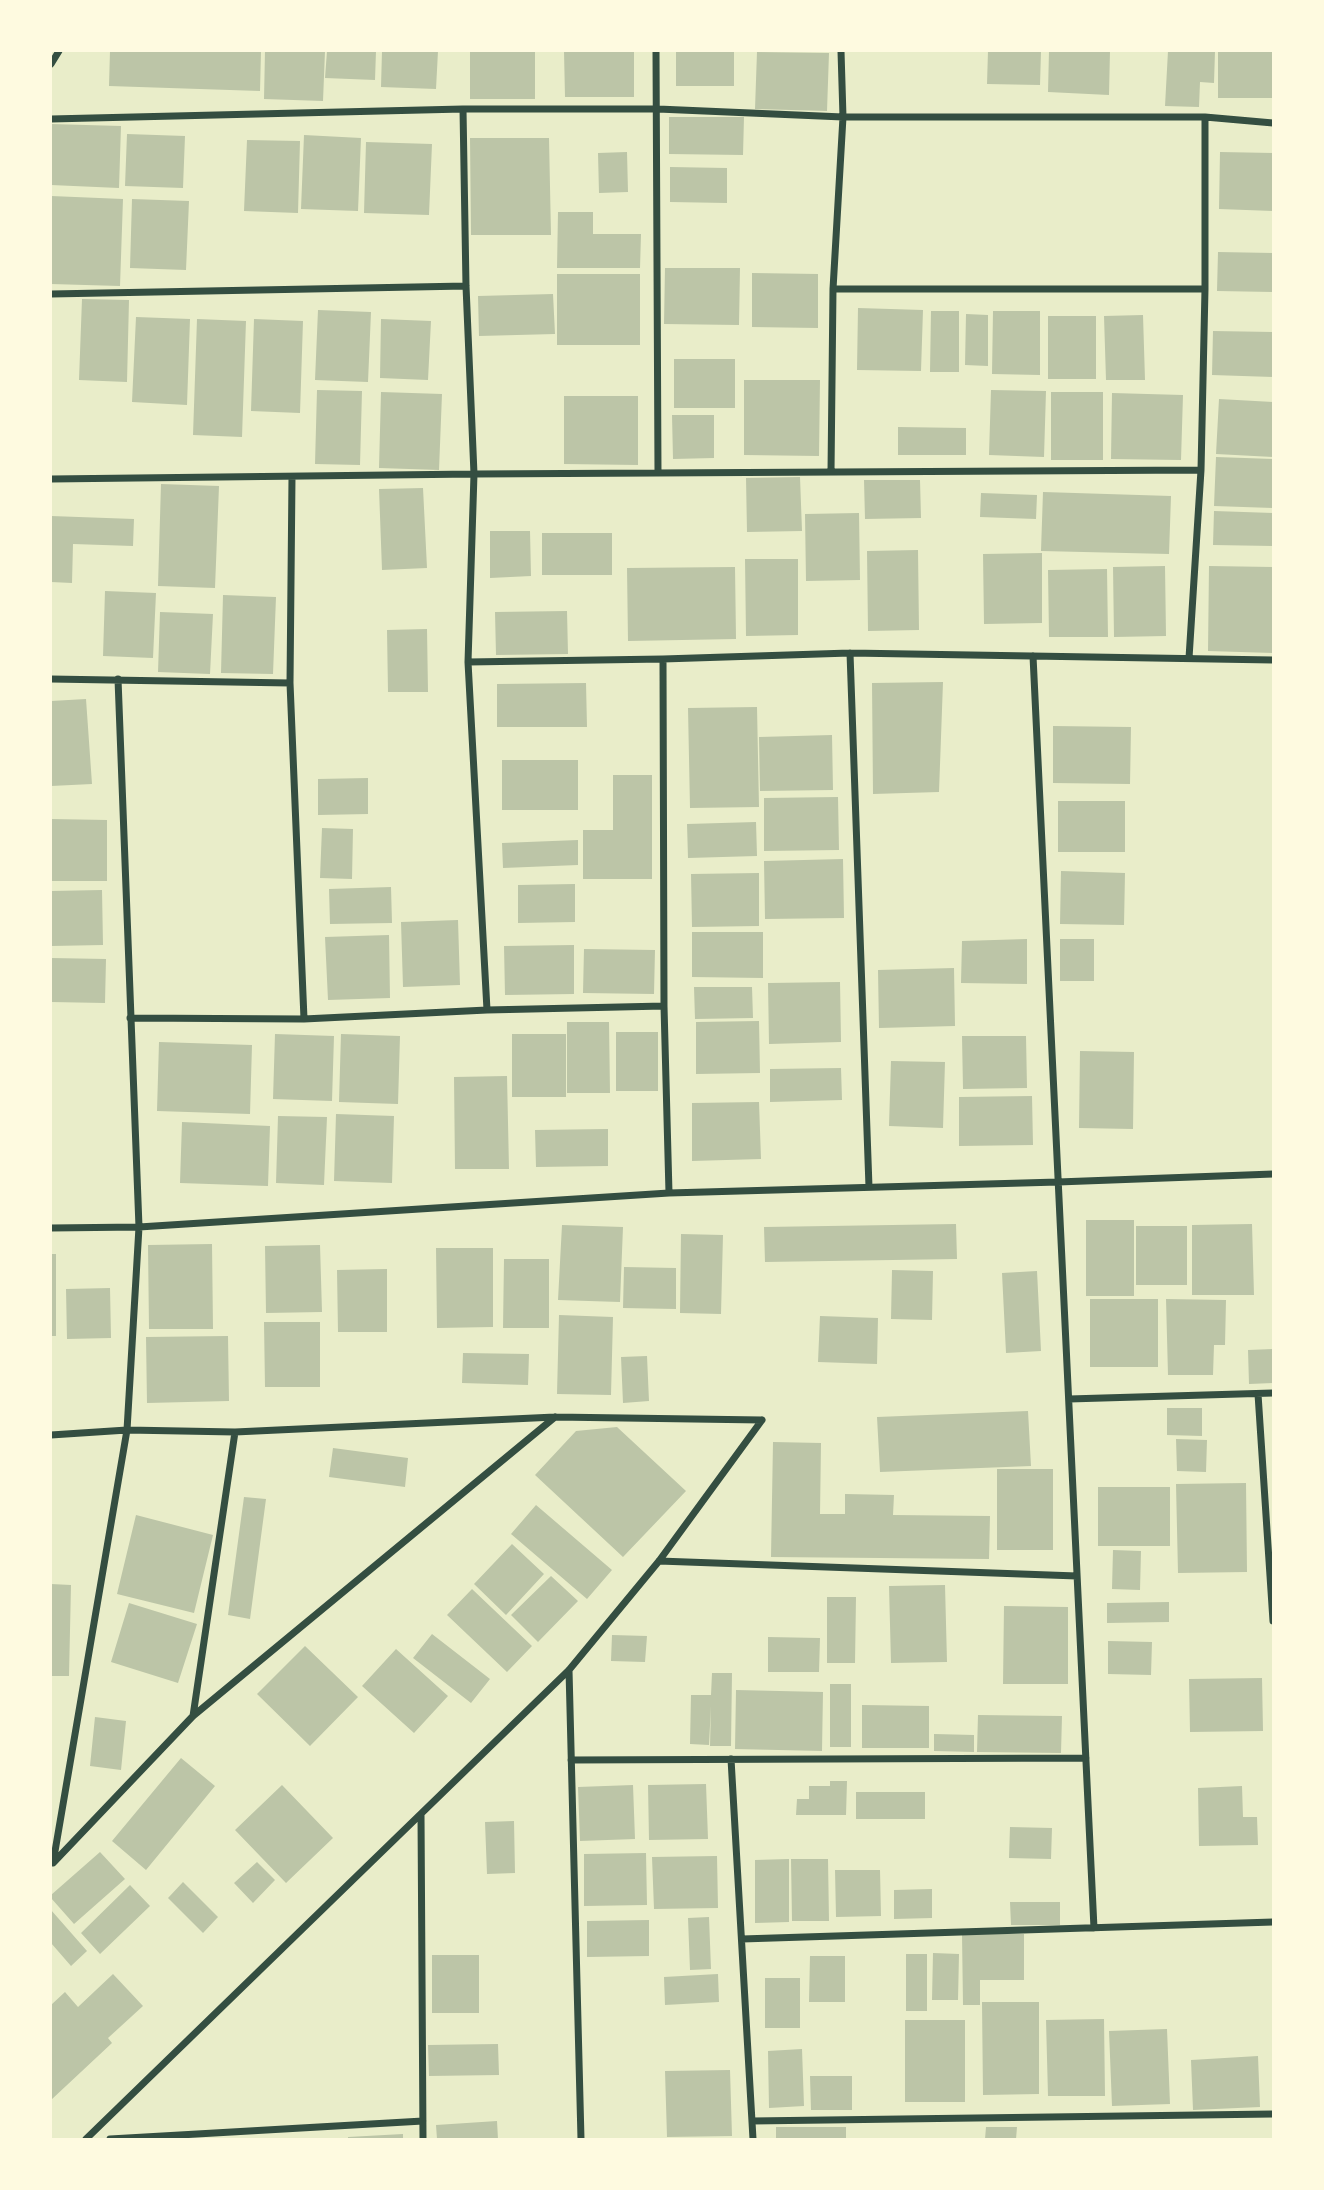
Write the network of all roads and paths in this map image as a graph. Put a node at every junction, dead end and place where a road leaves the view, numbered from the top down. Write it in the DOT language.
graph roads {
  1 [pos="59,51"];
  2 [pos="656,51"];
  3 [pos="841,51"];
  4 [pos="51,64"];
  5 [pos="463,109"];
  6 [pos="657,109"];
  7 [pos="843,117"];
  8 [pos="1205,117"];
  9 [pos="51,119"];
  10 [pos="1273,123"];
  11 [pos="466,286"];
  12 [pos="833,289"];
  13 [pos="1205,289"];
  14 [pos="51,295"];
  15 [pos="1201,470"];
  16 [pos="831,472"];
  17 [pos="657,473"];
  18 [pos="474,474"];
  19 [pos="292,477"];
  20 [pos="51,479"];
  21 [pos="850,653"];
  22 [pos="1033,656"];
  23 [pos="1188,658"];
  24 [pos="663,659"];
  25 [pos="1273,660"];
  26 [pos="468,662"];
  27 [pos="51,679"];
  28 [pos="118,679"];
  29 [pos="290,683"];
  30 [pos="664,1006"];
  31 [pos="487,1010"];
  32 [pos="130,1018"];
  33 [pos="304,1019"];
  34 [pos="1273,1174"];
  35 [pos="1059,1182"];
  36 [pos="869,1187"];
  37 [pos="669,1193"];
  38 [pos="139,1227"];
  39 [pos="51,1228"];
  40 [pos="1273,1393"];
  41 [pos="1258,1394"];
  42 [pos="1069,1399"];
  43 [pos="555,1417"];
  44 [pos="127,1430"];
  45 [pos="235,1432"];
  46 [pos="51,1435"];
  47 [pos="659,1561"];
  48 [pos="1077,1577"];
  49 [pos="1273,1621"];
  50 [pos="569,1670"];
  51 [pos="193,1716"];
  52 [pos="1086,1758"];
  53 [pos="731,1759"];
  54 [pos="571,1760"];
  55 [pos="421,1814"];
  56 [pos="52,1864"];
  57 [pos="1273,1922"];
  58 [pos="1094,1928"];
  59 [pos="742,1939"];
  60 [pos="1273,2114"];
  61 [pos="423,2121"];
  62 [pos="752,2121"];
  63 [pos="86,2139"];
  64 [pos="110,2139"];
  65 [pos="423,2139"];
  66 [pos="581,2139"];
  67 [pos="753,2139"];
  1 -- 4 [label="street"];
  2 -- 6 [label="street"];
  3 -- 7 [label="street"];
  5 -- 6 [label="street"];
  5 -- 9 [label="street"];
  5 -- 11 [label="street"];
  6 -- 7 [label="street"];
  6 -- 17 [label="street"];
  7 -- 8 [label="street"];
  7 -- 12 [label="street"];
  8 -- 10 [label="street"];
  8 -- 13 [label="street"];
  11 -- 14 [label="street"];
  11 -- 18 [label="street"];
  12 -- 13 [label="street"];
  12 -- 16 [label="street"];
  13 -- 15 [label="street"];
  15 -- 16 [label="street"];
  15 -- 23 [label="street"];
  16 -- 17 [label="street"];
  17 -- 18 [label="street"];
  18 -- 19 [label="street"];
  18 -- 26 [label="street"];
  19 -- 20 [label="street"];
  19 -- 29 [label="street"];
  21 -- 22 [label="street"];
  21 -- 24 [label="street"];
  21 -- 36 [label="street"];
  22 -- 23 [label="street"];
  22 -- 35 [label="street"];
  23 -- 25 [label="street"];
  24 -- 26 [label="street"];
  24 -- 30 [label="street"];
  26 -- 31 [label="street"];
  27 -- 28 [label="street"];
  28 -- 29 [label="street"];
  28 -- 32 [label="street"];
  29 -- 33 [label="street"];
  30 -- 31 [label="street"];
  30 -- 37 [label="street"];
  31 -- 33 [label="street"];
  32 -- 33 [label="street"];
  32 -- 38 [label="street"];
  34 -- 35 [label="street"];
  35 -- 36 [label="street"];
  35 -- 42 [label="street"];
  36 -- 37 [label="street"];
  37 -- 38 [label="street"];
  38 -- 39 [label="street"];
  38 -- 44 [label="street"];
  40 -- 41 [label="street"];
  41 -- 42 [label="street"];
  41 -- 49 [label="street"];
  42 -- 48 [label="street"];
  43 -- 45 [label="street"];
  43 -- 47 [label="street"];
  43 -- 51 [label="street"];
  44 -- 45 [label="street"];
  44 -- 46 [label="street"];
  44 -- 56 [label="street"];
  45 -- 51 [label="street"];
  47 -- 48 [label="street"];
  47 -- 50 [label="street"];
  48 -- 52 [label="street"];
  50 -- 54 [label="street"];
  50 -- 55 [label="street"];
  51 -- 56 [label="street"];
  52 -- 53 [label="street"];
  52 -- 58 [label="street"];
  53 -- 54 [label="street"];
  53 -- 59 [label="street"];
  54 -- 66 [label="street"];
  55 -- 61 [label="street"];
  55 -- 63 [label="street"];
  57 -- 58 [label="street"];
  58 -- 59 [label="street"];
  59 -- 62 [label="street"];
  60 -- 62 [label="street"];
  61 -- 64 [label="street"];
  61 -- 65 [label="street"];
  62 -- 67 [label="street"];
}
